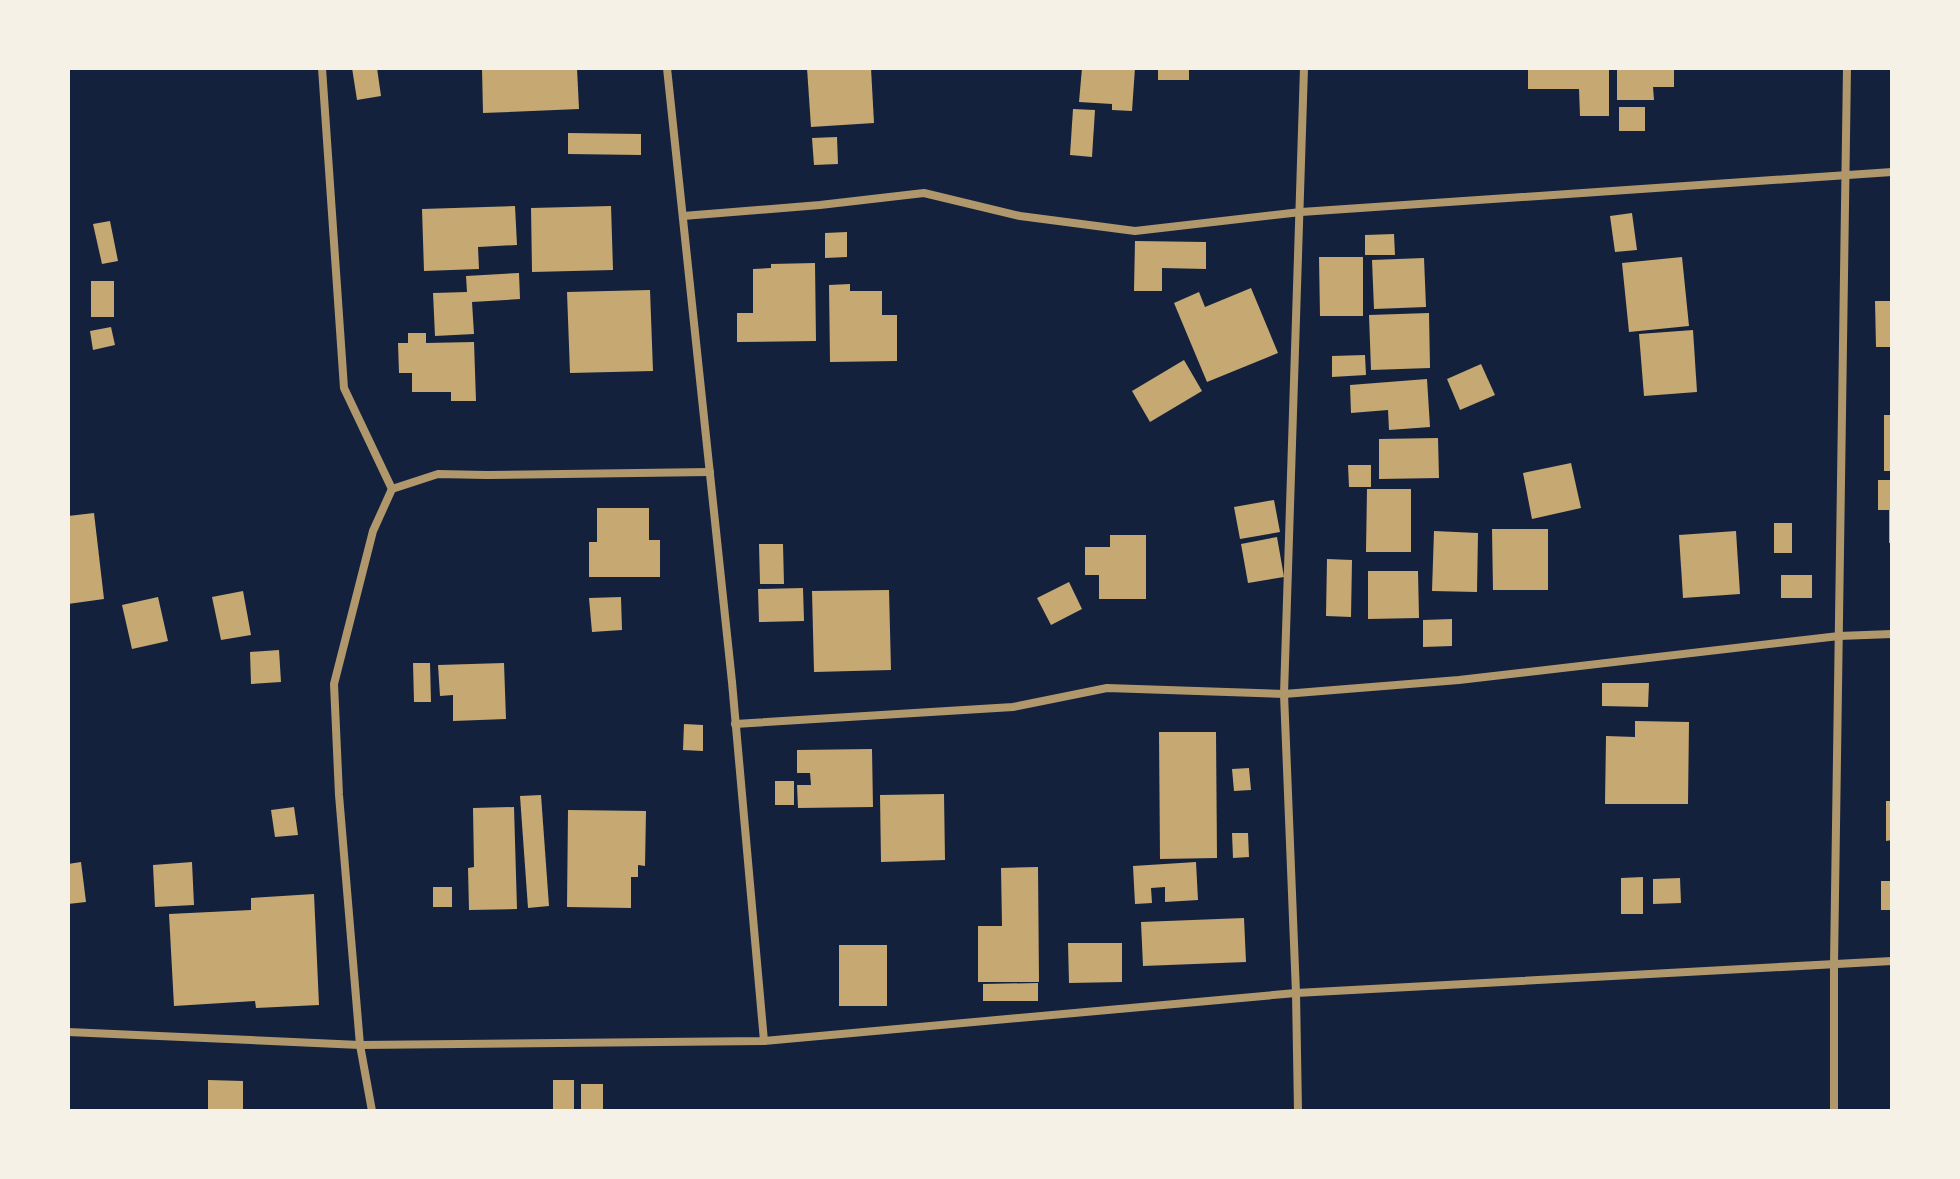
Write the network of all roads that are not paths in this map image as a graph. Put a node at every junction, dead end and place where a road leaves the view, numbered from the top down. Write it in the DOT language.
graph roads {
  1 [pos="322,68"];
  2 [pos="667,68"];
  3 [pos="1304,68"];
  4 [pos="1847,68"];
  5 [pos="1892,172"];
  6 [pos="1847,174"];
  7 [pos="1301,212"];
  8 [pos="683,216"];
  9 [pos="710,472"];
  10 [pos="392,489"];
  11 [pos="1892,634"];
  12 [pos="1839,636"];
  13 [pos="1284,694"];
  14 [pos="735,724"];
  15 [pos="1892,961"];
  16 [pos="1834,964"];
  17 [pos="1296,993"];
  18 [pos="68,1032"];
  19 [pos="764,1041"];
  20 [pos="360,1045"];
  21 [pos="372,1111"];
  22 [pos="1298,1111"];
  23 [pos="1834,1111"];
  1 -- 10 [label="street"];
  2 -- 8 [label="street"];
  3 -- 7 [label="street"];
  4 -- 6 [label="street"];
  5 -- 6 [label="street"];
  6 -- 7 [label="street"];
  6 -- 12 [label="street"];
  7 -- 8 [label="street"];
  7 -- 13 [label="street"];
  8 -- 9 [label="street"];
  9 -- 10 [label="street"];
  9 -- 14 [label="street"];
  10 -- 20 [label="street"];
  11 -- 12 [label="street"];
  12 -- 13 [label="street"];
  12 -- 16 [label="street"];
  13 -- 14 [label="street"];
  13 -- 17 [label="street"];
  14 -- 19 [label="street"];
  15 -- 16 [label="street"];
  16 -- 17 [label="street"];
  16 -- 23 [label="street"];
  17 -- 19 [label="street"];
  17 -- 22 [label="street"];
  18 -- 20 [label="street"];
  19 -- 20 [label="street"];
  20 -- 21 [label="street"];
}
